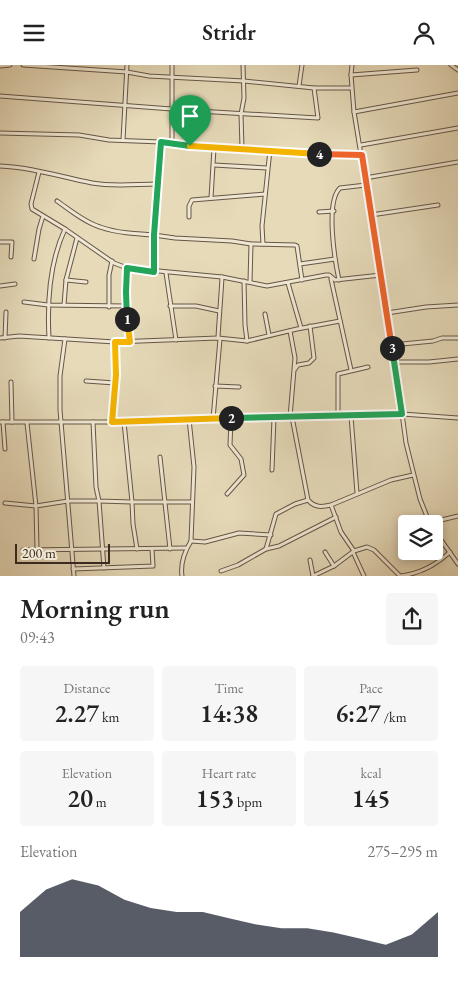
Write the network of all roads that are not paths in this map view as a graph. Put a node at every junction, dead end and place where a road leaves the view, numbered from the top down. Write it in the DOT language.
graph roads {
  1 [pos="10,65"];
  2 [pos="23,65"];
  3 [pos="127,65"];
  4 [pos="172,65"];
  5 [pos="243,65"];
  6 [pos="302,65"];
  7 [pos="352,65"];
  8 [pos="451,65"];
  9 [pos="0,66"];
  10 [pos="51,66"];
  11 [pos="417,70"];
  12 [pos="458,70"];
  13 [pos="127,72"];
  14 [pos="351,75"];
  15 [pos="173,77"];
  16 [pos="244,81"];
  17 [pos="299,86"];
  18 [pos="314,88"];
  19 [pos="351,88"];
  20 [pos="458,93"];
  21 [pos="0,96"];
  22 [pos="125,106"];
  23 [pos="172,109"];
  24 [pos="354,112"];
  25 [pos="241,114"];
  26 [pos="458,128"];
  27 [pos="0,133"];
  28 [pos="123,140"];
  29 [pos="161,142"];
  30 [pos="172,144"];
  31 [pos="361,145"];
  32 [pos="214,148"];
  33 [pos="242,148"];
  34 [pos="270,150"];
  35 [pos="362,155"];
  36 [pos="458,162"];
  37 [pos="214,165"];
  38 [pos="0,166"];
  39 [pos="267,168"];
  40 [pos="39,171"];
  41 [pos="365,178"];
  42 [pos="158,185"];
  43 [pos="366,185"];
  44 [pos="265,194"];
  45 [pos="211,198"];
  46 [pos="57,201"];
  47 [pos="438,205"];
  48 [pos="318,211"];
  49 [pos="334,211"];
  50 [pos="371,215"];
  51 [pos="43,216"];
  52 [pos="189,217"];
  53 [pos="65,229"];
  54 [pos="154,235"];
  55 [pos="77,238"];
  56 [pos="0,242"];
  57 [pos="251,244"];
  58 [pos="263,244"];
  59 [pos="11,257"];
  60 [pos="34,259"];
  61 [pos="335,259"];
  62 [pos="112,261"];
  63 [pos="300,264"];
  64 [pos="127,268"];
  65 [pos="154,272"];
  66 [pos="166,273"];
  67 [pos="381,275"];
  68 [pos="222,277"];
  69 [pos="331,279"];
  70 [pos="66,280"];
  71 [pos="302,280"];
  72 [pos="339,280"];
  73 [pos="244,281"];
  74 [pos="250,282"];
  75 [pos="86,283"];
  76 [pos="288,283"];
  77 [pos="15,284"];
  78 [pos="0,286"];
  79 [pos="24,302"];
  80 [pos="48,305"];
  81 [pos="64,305"];
  82 [pos="458,305"];
  83 [pos="126,306"];
  84 [pos="170,306"];
  85 [pos="109,307"];
  86 [pos="219,311"];
  87 [pos="6,312"];
  88 [pos="387,313"];
  89 [pos="265,314"];
  90 [pos="340,321"];
  91 [pos="310,326"];
  92 [pos="301,328"];
  93 [pos="290,331"];
  94 [pos="268,335"];
  95 [pos="0,338"];
  96 [pos="6,338"];
  97 [pos="49,338"];
  98 [pos="458,338"];
  99 [pos="65,339"];
  100 [pos="219,339"];
  101 [pos="176,340"];
  102 [pos="247,341"];
  103 [pos="115,342"];
  104 [pos="130,342"];
  105 [pos="392,345"];
  106 [pos="458,359"];
  107 [pos="395,362"];
  108 [pos="368,367"];
  109 [pos="295,370"];
  110 [pos="351,370"];
  111 [pos="86,381"];
  112 [pos="11,382"];
  113 [pos="115,383"];
  114 [pos="215,385"];
  115 [pos="239,387"];
  116 [pos="402,414"];
  117 [pos="351,416"];
  118 [pos="291,417"];
  119 [pos="338,417"];
  120 [pos="274,418"];
  121 [pos="458,418"];
  122 [pos="189,419"];
  123 [pos="213,419"];
  124 [pos="231,419"];
  125 [pos="12,422"];
  126 [pos="61,422"];
  127 [pos="92,422"];
  128 [pos="112,422"];
  129 [pos="124,422"];
  130 [pos="2,423"];
  131 [pos="27,423"];
  132 [pos="5,449"];
  133 [pos="160,457"];
  134 [pos="272,470"];
  135 [pos="413,475"];
  136 [pos="357,493"];
  137 [pos="227,495"];
  138 [pos="308,500"];
  139 [pos="68,501"];
  140 [pos="99,501"];
  141 [pos="132,502"];
  142 [pos="5,503"];
  143 [pos="166,503"];
  144 [pos="192,503"];
  145 [pos="331,505"];
  146 [pos="36,506"];
  147 [pos="427,515"];
  148 [pos="458,516"];
  149 [pos="336,517"];
  150 [pos="443,520"];
  151 [pos="271,535"];
  152 [pos="191,541"];
  153 [pos="443,542"];
  154 [pos="103,548"];
  155 [pos="72,549"];
  156 [pos="137,549"];
  157 [pos="152,549"];
  158 [pos="170,549"];
  159 [pos="186,549"];
  160 [pos="266,549"];
  161 [pos="23,550"];
  162 [pos="37,550"];
  163 [pos="325,552"];
  164 [pos="354,552"];
  165 [pos="450,552"];
  166 [pos="456,559"];
  167 [pos="310,560"];
  168 [pos="458,564"];
  169 [pos="334,566"];
  170 [pos="104,568"];
  171 [pos="74,569"];
  172 [pos="221,571"];
  173 [pos="74,576"];
  174 [pos="182,576"];
  175 [pos="313,576"];
  176 [pos="364,576"];
  1 -- 9 [label="street"];
  2 -- 10 [label="street"];
  3 -- 13 [label="street"];
  4 -- 15 [label="street"];
  5 -- 16 [label="street"];
  6 -- 17 [label="street"];
  7 -- 14 [label="street"];
  8 -- 12 [label="street"];
  10 -- 13 [label="street"];
  11 -- 14 [label="street"];
  13 -- 15 [label="street"];
  13 -- 22 [label="street"];
  14 -- 19 [label="street"];
  15 -- 16 [label="street"];
  15 -- 23 [label="street"];
  16 -- 17 [label="street"];
  16 -- 25 [label="street"];
  17 -- 18 [label="street"];
  18 -- 19 [label="street"];
  18 -- 25 [label="street"];
  19 -- 24 [label="street"];
  20 -- 24 [label="street"];
  21 -- 22 [label="street"];
  22 -- 23 [label="street"];
  22 -- 28 [label="street"];
  23 -- 25 [label="street"];
  23 -- 30 [label="street"];
  24 -- 31 [label="street"];
  25 -- 33 [label="street"];
  26 -- 31 [label="street"];
  27 -- 28 [label="street"];
  28 -- 29 [label="street"];
  29 -- 30 [label="street"];
  29 -- 42 [label="street"];
  30 -- 32 [label="street"];
  31 -- 35 [label="street"];
  32 -- 33 [label="street"];
  32 -- 37 [label="street"];
  33 -- 34 [label="street"];
  34 -- 35 [label="street"];
  34 -- 39 [label="street"];
  35 -- 41 [label="street"];
  36 -- 41 [label="street"];
  37 -- 39 [label="street"];
  37 -- 45 [label="street"];
  38 -- 40 [label="street"];
  39 -- 44 [label="street"];
  40 -- 42 [label="street"];
  40 -- 51 [label="street"];
  41 -- 43 [label="street"];
  42 -- 54 [label="street"];
  43 -- 49 [label="street"];
  43 -- 50 [label="street"];
  44 -- 45 [label="street"];
  44 -- 58 [label="street"];
  45 -- 52 [label="street"];
  46 -- 54 [label="street"];
  47 -- 50 [label="street"];
  48 -- 49 [label="street"];
  49 -- 61 [label="street"];
  50 -- 67 [label="street"];
  51 -- 53 [label="street"];
  51 -- 60 [label="street"];
  53 -- 55 [label="street"];
  53 -- 80 [label="street"];
  54 -- 57 [label="street"];
  54 -- 65 [label="street"];
  55 -- 62 [label="street"];
  55 -- 70 [label="street"];
  56 -- 59 [label="street"];
  57 -- 58 [label="street"];
  57 -- 74 [label="street"];
  58 -- 63 [label="street"];
  61 -- 63 [label="street"];
  61 -- 72 [label="street"];
  62 -- 64 [label="street"];
  62 -- 85 [label="street"];
  63 -- 71 [label="street"];
  64 -- 65 [label="street"];
  64 -- 83 [label="street"];
  65 -- 66 [label="street"];
  66 -- 68 [label="street"];
  66 -- 84 [label="street"];
  67 -- 72 [label="street"];
  67 -- 88 [label="street"];
  68 -- 73 [label="street"];
  68 -- 86 [label="street"];
  69 -- 71 [label="street"];
  69 -- 72 [label="street"];
  69 -- 90 [label="street"];
  70 -- 75 [label="street"];
  70 -- 81 [label="street"];
  71 -- 76 [label="street"];
  73 -- 74 [label="street"];
  73 -- 102 [label="street"];
  74 -- 76 [label="street"];
  76 -- 92 [label="street"];
  77 -- 78 [label="street"];
  79 -- 80 [label="street"];
  80 -- 81 [label="street"];
  80 -- 97 [label="street"];
  81 -- 85 [label="street"];
  82 -- 88 [label="street"];
  83 -- 85 [label="street"];
  83 -- 104 [label="street"];
  84 -- 86 [label="street"];
  84 -- 101 [label="street"];
  86 -- 100 [label="street"];
  87 -- 96 [label="street"];
  88 -- 105 [label="street"];
  89 -- 94 [label="street"];
  90 -- 91 [label="street"];
  90 -- 110 [label="street"];
  91 -- 92 [label="street"];
  91 -- 109 [label="street"];
  92 -- 93 [label="street"];
  93 -- 94 [label="street"];
  93 -- 109 [label="street"];
  94 -- 102 [label="street"];
  95 -- 96 [label="street"];
  96 -- 97 [label="street"];
  97 -- 99 [label="street"];
  98 -- 105 [label="street"];
  99 -- 103 [label="street"];
  99 -- 126 [label="street"];
  100 -- 101 [label="street"];
  100 -- 102 [label="street"];
  100 -- 114 [label="street"];
  101 -- 104 [label="street"];
  103 -- 104 [label="street"];
  103 -- 113 [label="street"];
  105 -- 107 [label="street"];
  106 -- 107 [label="street"];
  107 -- 116 [label="street"];
  108 -- 110 [label="street"];
  109 -- 118 [label="street"];
  110 -- 119 [label="street"];
  111 -- 113 [label="street"];
  112 -- 125 [label="street"];
  113 -- 128 [label="street"];
  114 -- 115 [label="street"];
  114 -- 123 [label="street"];
  116 -- 117 [label="street"];
  116 -- 121 [label="street"];
  116 -- 135 [label="street"];
  117 -- 119 [label="street"];
  117 -- 136 [label="street"];
  118 -- 119 [label="street"];
  118 -- 120 [label="street"];
  118 -- 138 [label="street"];
  120 -- 124 [label="street"];
  120 -- 134 [label="street"];
  122 -- 123 [label="street"];
  122 -- 129 [label="street"];
  122 -- 144 [label="street"];
  123 -- 124 [label="street"];
  124 -- 137 [label="street"];
  125 -- 130 [label="street"];
  125 -- 131 [label="street"];
  126 -- 127 [label="street"];
  126 -- 131 [label="street"];
  126 -- 139 [label="street"];
  127 -- 128 [label="street"];
  127 -- 140 [label="street"];
  128 -- 129 [label="street"];
  129 -- 141 [label="street"];
  130 -- 132 [label="street"];
  131 -- 146 [label="street"];
  133 -- 143 [label="street"];
  135 -- 136 [label="street"];
  135 -- 147 [label="street"];
  136 -- 145 [label="street"];
  138 -- 145 [label="street"];
  138 -- 151 [label="street"];
  139 -- 140 [label="street"];
  139 -- 146 [label="street"];
  139 -- 155 [label="street"];
  140 -- 141 [label="street"];
  140 -- 154 [label="street"];
  141 -- 143 [label="street"];
  141 -- 156 [label="street"];
  142 -- 146 [label="street"];
  143 -- 144 [label="street"];
  143 -- 158 [label="street"];
  144 -- 152 [label="street"];
  145 -- 149 [label="street"];
  146 -- 162 [label="street"];
  148 -- 150 [label="street"];
  149 -- 160 [label="street"];
  149 -- 164 [label="street"];
  151 -- 152 [label="street"];
  151 -- 160 [label="street"];
  152 -- 159 [label="street"];
  153 -- 165 [label="street"];
  154 -- 155 [label="street"];
  154 -- 156 [label="street"];
  154 -- 170 [label="street"];
  155 -- 162 [label="street"];
  155 -- 171 [label="street"];
  156 -- 157 [label="street"];
  157 -- 158 [label="street"];
  157 -- 170 [label="street"];
  158 -- 159 [label="street"];
  159 -- 174 [label="street"];
  160 -- 172 [label="street"];
  161 -- 162 [label="street"];
  163 -- 169 [label="street"];
  164 -- 165 [label="street"];
  164 -- 169 [label="street"];
  164 -- 176 [label="street"];
  165 -- 166 [label="street"];
  166 -- 168 [label="street"];
  167 -- 175 [label="street"];
  169 -- 175 [label="street"];
  170 -- 171 [label="street"];
  171 -- 173 [label="street"];
}
